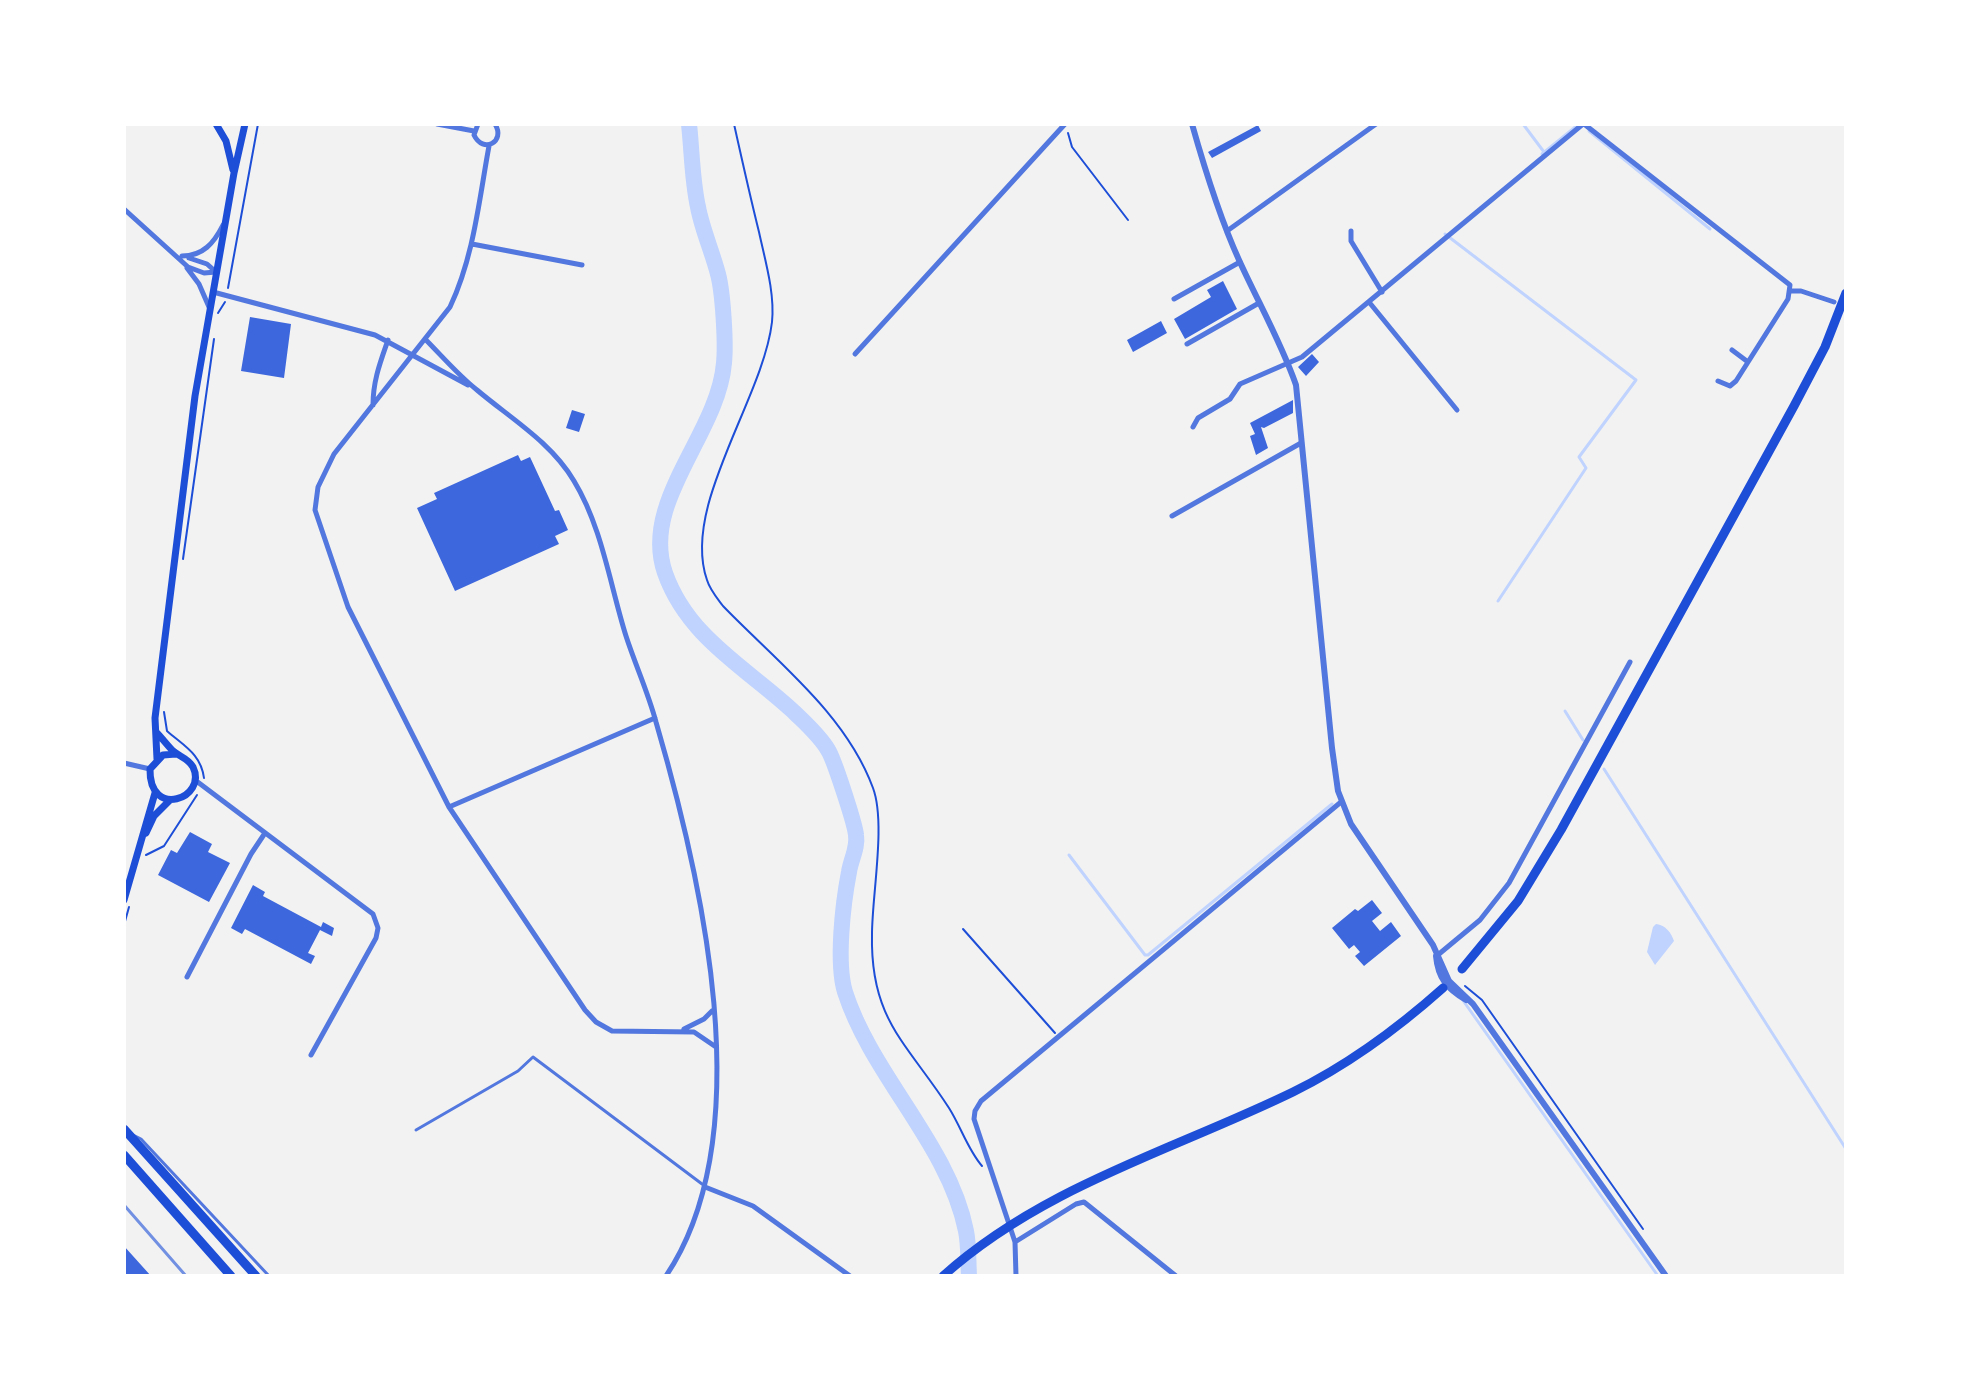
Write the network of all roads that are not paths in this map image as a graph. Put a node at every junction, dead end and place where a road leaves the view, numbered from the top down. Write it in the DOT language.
graph roads {
  1 [pos="216,124"];
  2 [pos="245,124"];
  3 [pos="437,124"];
  4 [pos="478,124"];
  5 [pos="495,124"];
  6 [pos="1192,124"];
  7 [pos="1376,124"];
  8 [pos="1583,124"];
  9 [pos="1066,125"];
  10 [pos="474,131"];
  11 [pos="489,146"];
  12 [pos="234,173"];
  13 [pos="124,209"];
  14 [pos="228,213"];
  15 [pos="1227,231"];
  16 [pos="1351,231"];
  17 [pos="472,244"];
  18 [pos="172,253"];
  19 [pos="182,256"];
  20 [pos="1240,262"];
  21 [pos="582,265"];
  22 [pos="216,272"];
  23 [pos="1791,291"];
  24 [pos="212,292"];
  25 [pos="1382,292"];
  26 [pos="1174,299"];
  27 [pos="1841,301"];
  28 [pos="1369,302"];
  29 [pos="1259,303"];
  30 [pos="209,307"];
  31 [pos="425,339"];
  32 [pos="388,340"];
  33 [pos="1187,344"];
  34 [pos="1732,350"];
  35 [pos="855,354"];
  36 [pos="413,356"];
  37 [pos="1288,362"];
  38 [pos="1748,362"];
  39 [pos="1718,381"];
  40 [pos="475,389"];
  41 [pos="373,405"];
  42 [pos="1457,410"];
  43 [pos="1193,427"];
  44 [pos="1301,443"];
  45 [pos="1172,516"];
  46 [pos="1630,662"];
  47 [pos="655,718"];
  48 [pos="156,731"];
  49 [pos="176,754"];
  50 [pos="157,759"];
  51 [pos="124,763"];
  52 [pos="150,769"];
  53 [pos="199,781"];
  54 [pos="155,793"];
  55 [pos="170,800"];
  56 [pos="1341,802"];
  57 [pos="449,807"];
  58 [pos="265,833"];
  59 [pos="140,846"];
  60 [pos="124,900"];
  61 [pos="1433,945"];
  62 [pos="1439,954"];
  63 [pos="1439,966"];
  64 [pos="1462,969"];
  65 [pos="187,977"];
  66 [pos="1443,988"];
  67 [pos="713,1010"];
  68 [pos="675,1031"];
  69 [pos="716,1047"];
  70 [pos="311,1055"];
  71 [pos="124,1129"];
  72 [pos="416,1130"];
  73 [pos="124,1155"];
  74 [pos="705,1187"];
  75 [pos="1015,1242"];
  76 [pos="231,1276"];
  77 [pos="256,1276"];
  78 [pos="269,1276"];
  79 [pos="666,1276"];
  80 [pos="850,1276"];
  81 [pos="943,1276"];
  82 [pos="1016,1276"];
  83 [pos="1176,1276"];
  84 [pos="1666,1276"];
  1 -- 12 [label="main road"];
  2 -- 12 [label="main road"];
  3 -- 10 [label="street"];
  4 -- 10 [label="street"];
  5 -- 11 [label="street"];
  6 -- 15 [label="street"];
  7 -- 15 [label="street"];
  8 -- 23 [label="street"];
  8 -- 25 [label="street"];
  9 -- 35 [label="street"];
  10 -- 11 [label="street"];
  11 -- 17 [label="street"];
  12 -- 14 [label="main road"];
  13 -- 18 [label="street"];
  14 -- 19 [label="street"];
  14 -- 22 [label="main road"];
  15 -- 20 [label="street"];
  16 -- 25 [label="street"];
  17 -- 21 [label="street"];
  17 -- 31 [label="street"];
  18 -- 19 [label="street"];
  18 -- 22 [label="street"];
  18 -- 30 [label="street"];
  19 -- 22 [label="street"];
  20 -- 26 [label="street"];
  20 -- 29 [label="street"];
  22 -- 24 [label="main road"];
  23 -- 27 [label="street"];
  23 -- 38 [label="street"];
  24 -- 30 [label="main road"];
  24 -- 32 [label="street"];
  25 -- 28 [label="street"];
  27 -- 64 [label="highway"];
  28 -- 37 [label="street"];
  28 -- 42 [label="street"];
  29 -- 33 [label="street"];
  29 -- 37 [label="street"];
  30 -- 48 [label="main road"];
  31 -- 36 [label="street"];
  31 -- 40 [label="street"];
  32 -- 36 [label="street"];
  32 -- 41 [label="street"];
  34 -- 38 [label="street"];
  36 -- 40 [label="street"];
  36 -- 41 [label="street"];
  37 -- 43 [label="street"];
  37 -- 44 [label="street"];
  38 -- 39 [label="street"];
  40 -- 47 [label="street"];
  41 -- 57 [label="street"];
  44 -- 45 [label="street"];
  44 -- 56 [label="street"];
  46 -- 62 [label="street"];
  47 -- 57 [label="street"];
  47 -- 67 [label="street"];
  48 -- 49 [label="main road"];
  48 -- 50 [label="main road"];
  49 -- 50 [label="main road"];
  49 -- 53 [label="main road"];
  50 -- 52 [label="main road"];
  51 -- 52 [label="street"];
  52 -- 54 [label="main road"];
  53 -- 55 [label="main road"];
  53 -- 58 [label="street"];
  54 -- 55 [label="main road"];
  54 -- 59 [label="main road"];
  55 -- 59 [label="main road"];
  56 -- 61 [label="street"];
  56 -- 75 [label="street"];
  57 -- 68 [label="street"];
  58 -- 65 [label="street"];
  58 -- 70 [label="street"];
  59 -- 60 [label="main road"];
  61 -- 62 [label="street"];
  61 -- 63 [label="street"];
  62 -- 63 [label="street"];
  63 -- 84 [label="street"];
  66 -- 81 [label="highway"];
  67 -- 68 [label="street"];
  67 -- 69 [label="street"];
  68 -- 69 [label="street"];
  69 -- 74 [label="street"];
  71 -- 77 [label="highway"];
  71 -- 78 [label="lane"];
  72 -- 74 [label="lane"];
  73 -- 76 [label="highway"];
  74 -- 79 [label="street"];
  74 -- 80 [label="street"];
  75 -- 82 [label="street"];
  75 -- 83 [label="street"];
}
